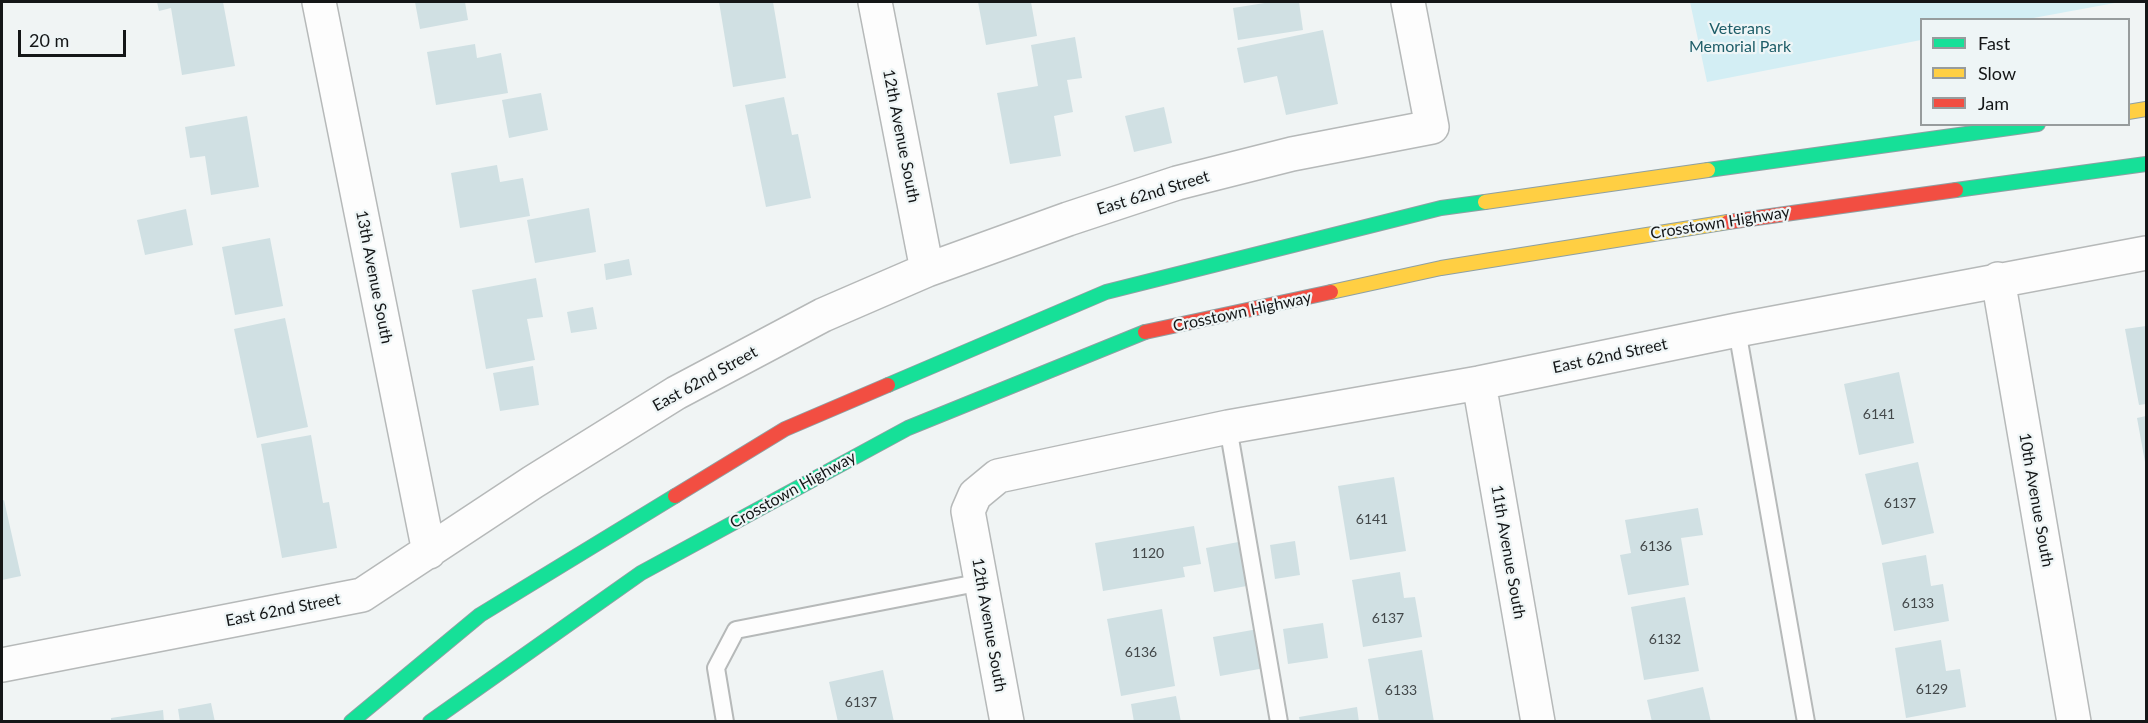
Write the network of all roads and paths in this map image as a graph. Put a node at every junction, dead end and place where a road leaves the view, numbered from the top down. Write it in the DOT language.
graph roads {
  1 [pos="320,2"];
  2 [pos="875,2"];
  3 [pos="1408,2"];
  4 [pos="2146,109"];
  5 [pos="2130,112"];
  6 [pos="2024,126"];
  7 [pos="2146,164"];
  8 [pos="2146,253"];
  9 [pos="927,270"];
  10 [pos="1998,279"];
  11 [pos="1737,330"];
  12 [pos="1479,383"];
  13 [pos="1228,427"];
  14 [pos="975,495"];
  15 [pos="429,552"];
  16 [pos="982,582"];
  17 [pos="2,665"];
  18 [pos="351,722"];
  19 [pos="430,722"];
  20 [pos="726,722"];
  21 [pos="1006,722"];
  22 [pos="1280,722"];
  23 [pos="1538,722"];
  24 [pos="1806,722"];
  25 [pos="2074,722"];
  1 -- 15 [label="street, 13th Avenue South"];
  2 -- 9 [label="street, 12th Avenue South"];
  3 -- 9 [label="street, East 62nd Street"];
  4 -- 5 [label="highway"];
  6 -- 18 [label="highway"];
  7 -- 19 [label="highway, Crosstown Highway"];
  8 -- 10 [label="street, East 62nd Street"];
  9 -- 15 [label="street, East 62nd Street"];
  10 -- 11 [label="street, East 62nd Street"];
  10 -- 25 [label="street, 10th Avenue South"];
  11 -- 12 [label="street, East 62nd Street"];
  11 -- 24 [label="lane"];
  12 -- 13 [label="street, East 62nd Street"];
  12 -- 23 [label="street, 11th Avenue South"];
  13 -- 14 [label="street, East 62nd Street"];
  13 -- 22 [label="lane"];
  14 -- 16 [label="street, 12th Avenue South"];
  15 -- 17 [label="street, East 62nd Street"];
  16 -- 20 [label="lane"];
  16 -- 21 [label="street, 12th Avenue South"];
}
